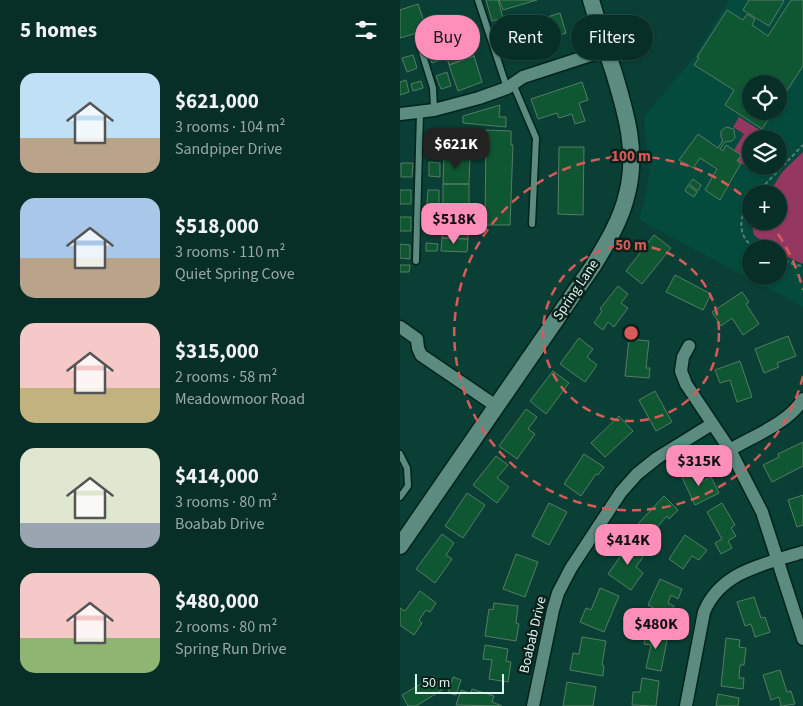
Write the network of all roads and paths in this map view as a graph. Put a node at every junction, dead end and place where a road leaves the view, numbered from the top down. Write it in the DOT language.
graph roads {
  1 [pos="478,0"];
  2 [pos="591,0"];
  3 [pos="596,15"];
  4 [pos="424,60"];
  5 [pos="575,60"];
  6 [pos="609,60"];
  7 [pos="510,86"];
  8 [pos="434,110"];
  9 [pos="420,112"];
  10 [pos="400,114"];
  11 [pos="803,145"];
  12 [pos="765,185"];
  13 [pos="742,220"];
  14 [pos="532,224"];
  15 [pos="747,240"];
  16 [pos="416,262"];
  17 [pos="787,262"];
  18 [pos="803,266"];
  19 [pos="400,327"];
  20 [pos="688,346"];
  21 [pos="803,399"];
  22 [pos="496,406"];
  23 [pos="712,424"];
  24 [pos="730,450"];
  25 [pos="400,454"];
  26 [pos="400,497"];
  27 [pos="400,546"];
  28 [pos="803,552"];
  29 [pos="777,560"];
  30 [pos="803,640"];
  31 [pos="533,706"];
  32 [pos="686,706"];
  1 -- 7 [label="lane"];
  2 -- 3 [label="street, Spring Lane"];
  4 -- 8 [label="lane"];
  5 -- 7 [label="street"];
  6 -- 22 [label="street, Spring Lane"];
  7 -- 8 [label="street"];
  7 -- 14 [label="lane"];
  8 -- 9 [label="street"];
  9 -- 10 [label="street"];
  9 -- 16 [label="lane"];
  11 -- 12 [label="path"];
  13 -- 15 [label="path"];
  17 -- 18 [label="path"];
  19 -- 22 [label="street"];
  20 -- 23 [label="street"];
  21 -- 24 [label="street"];
  22 -- 27 [label="street, Spring Lane"];
  23 -- 24 [label="street"];
  23 -- 31 [label="street, Boabab Drive"];
  24 -- 29 [label="street"];
  25 -- 26 [label="lane"];
  28 -- 29 [label="street"];
  29 -- 30 [label="street"];
  29 -- 32 [label="street"];
}
